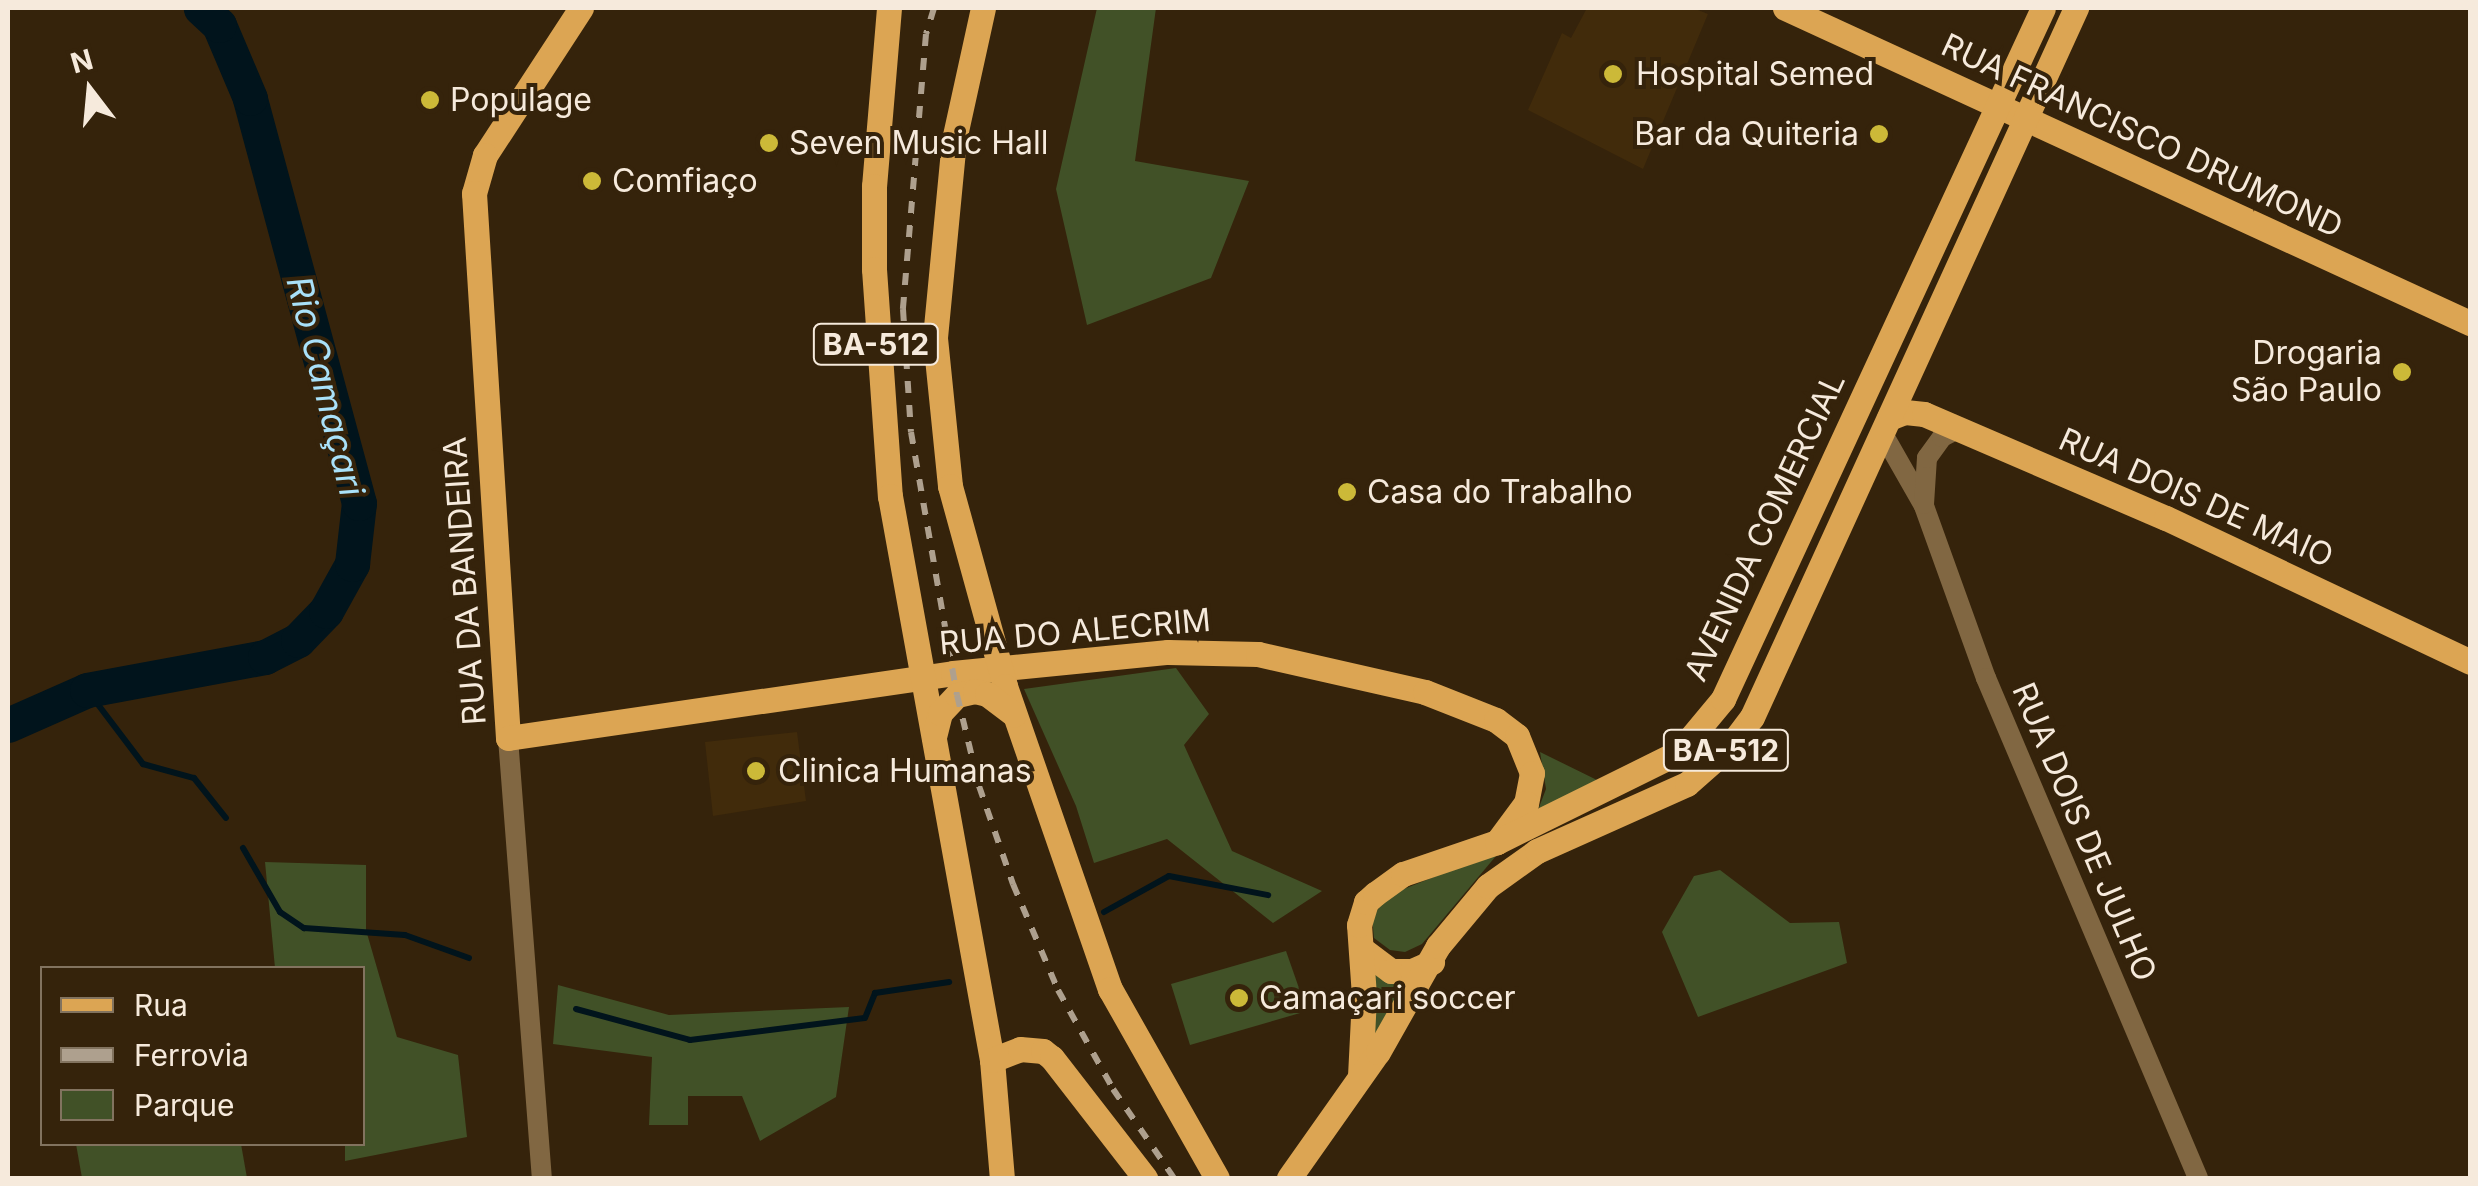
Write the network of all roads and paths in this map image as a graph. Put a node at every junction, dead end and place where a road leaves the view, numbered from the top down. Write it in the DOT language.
graph roads {
  1 [pos="581,8"];
  2 [pos="889,8"];
  3 [pos="982,8"];
  4 [pos="1786,8"];
  5 [pos="2042,8"];
  6 [pos="2076,8"];
  7 [pos="1997,106"];
  8 [pos="2025,120"];
  9 [pos="2470,323"];
  10 [pos="1886,426"];
  11 [pos="1958,429"];
  12 [pos="1924,506"];
  13 [pos="2470,662"];
  14 [pos="1000,670"];
  15 [pos="922,678"];
  16 [pos="1018,717"];
  17 [pos="934,737"];
  18 [pos="508,738"];
  19 [pos="1497,842"];
  20 [pos="1363,950"];
  21 [pos="1432,962"];
  22 [pos="992,1060"];
  23 [pos="1360,1076"];
  24 [pos="542,1178"];
  25 [pos="1002,1178"];
  26 [pos="1145,1178"];
  27 [pos="1217,1178"];
  28 [pos="1289,1178"];
  29 [pos="2198,1178"];
  1 -- 18 [label="main road, RUA DA BANDEIRA"];
  2 -- 15 [label="main road, BA-512"];
  3 -- 14 [label="main road"];
  4 -- 7 [label="main road, RUA FRANCISCO DRUMOND"];
  5 -- 7 [label="main road, AVENIDA COMERCIAL"];
  6 -- 8 [label="main road, AVENIDA COMERCIAL"];
  7 -- 8 [label="main road, RUA FRANCISCO DRUMOND"];
  7 -- 19 [label="main road, AVENIDA COMERCIAL"];
  8 -- 9 [label="main road, RUA FRANCISCO DRUMOND"];
  8 -- 10 [label="main road, AVENIDA COMERCIAL"];
  10 -- 11 [label="main road, RUA DOIS DE MAIO"];
  10 -- 12 [label="street, RUA DOIS DE JULHO"];
  10 -- 21 [label="main road, AVENIDA COMERCIAL / BA-512"];
  11 -- 12 [label="street, RUA DOIS DE JULHO"];
  11 -- 13 [label="main road, RUA DOIS DE MAIO"];
  12 -- 29 [label="street, RUA DOIS DE JULHO"];
  14 -- 15 [label="main road, RUA DO ALECRIM"];
  14 -- 16 [label="main road"];
  14 -- 19 [label="main road, RUA DO ALECRIM"];
  15 -- 17 [label="main road, BA-512"];
  15 -- 18 [label="main road, RUA DO ALECRIM"];
  16 -- 17 [label="main road"];
  16 -- 27 [label="main road"];
  17 -- 22 [label="main road, BA-512"];
  18 -- 24 [label="street, RUA DA BANDEIRA"];
  19 -- 20 [label="main road, AVENIDA COMERCIAL"];
  20 -- 21 [label="main road"];
  20 -- 23 [label="main road, AVENIDA COMERCIAL"];
  21 -- 23 [label="main road, AVENIDA COMERCIAL / BA-512"];
  22 -- 25 [label="main road, BA-512"];
  22 -- 26 [label="main road"];
  23 -- 28 [label="main road, AVENIDA COMERCIAL / BA-512"];
}
